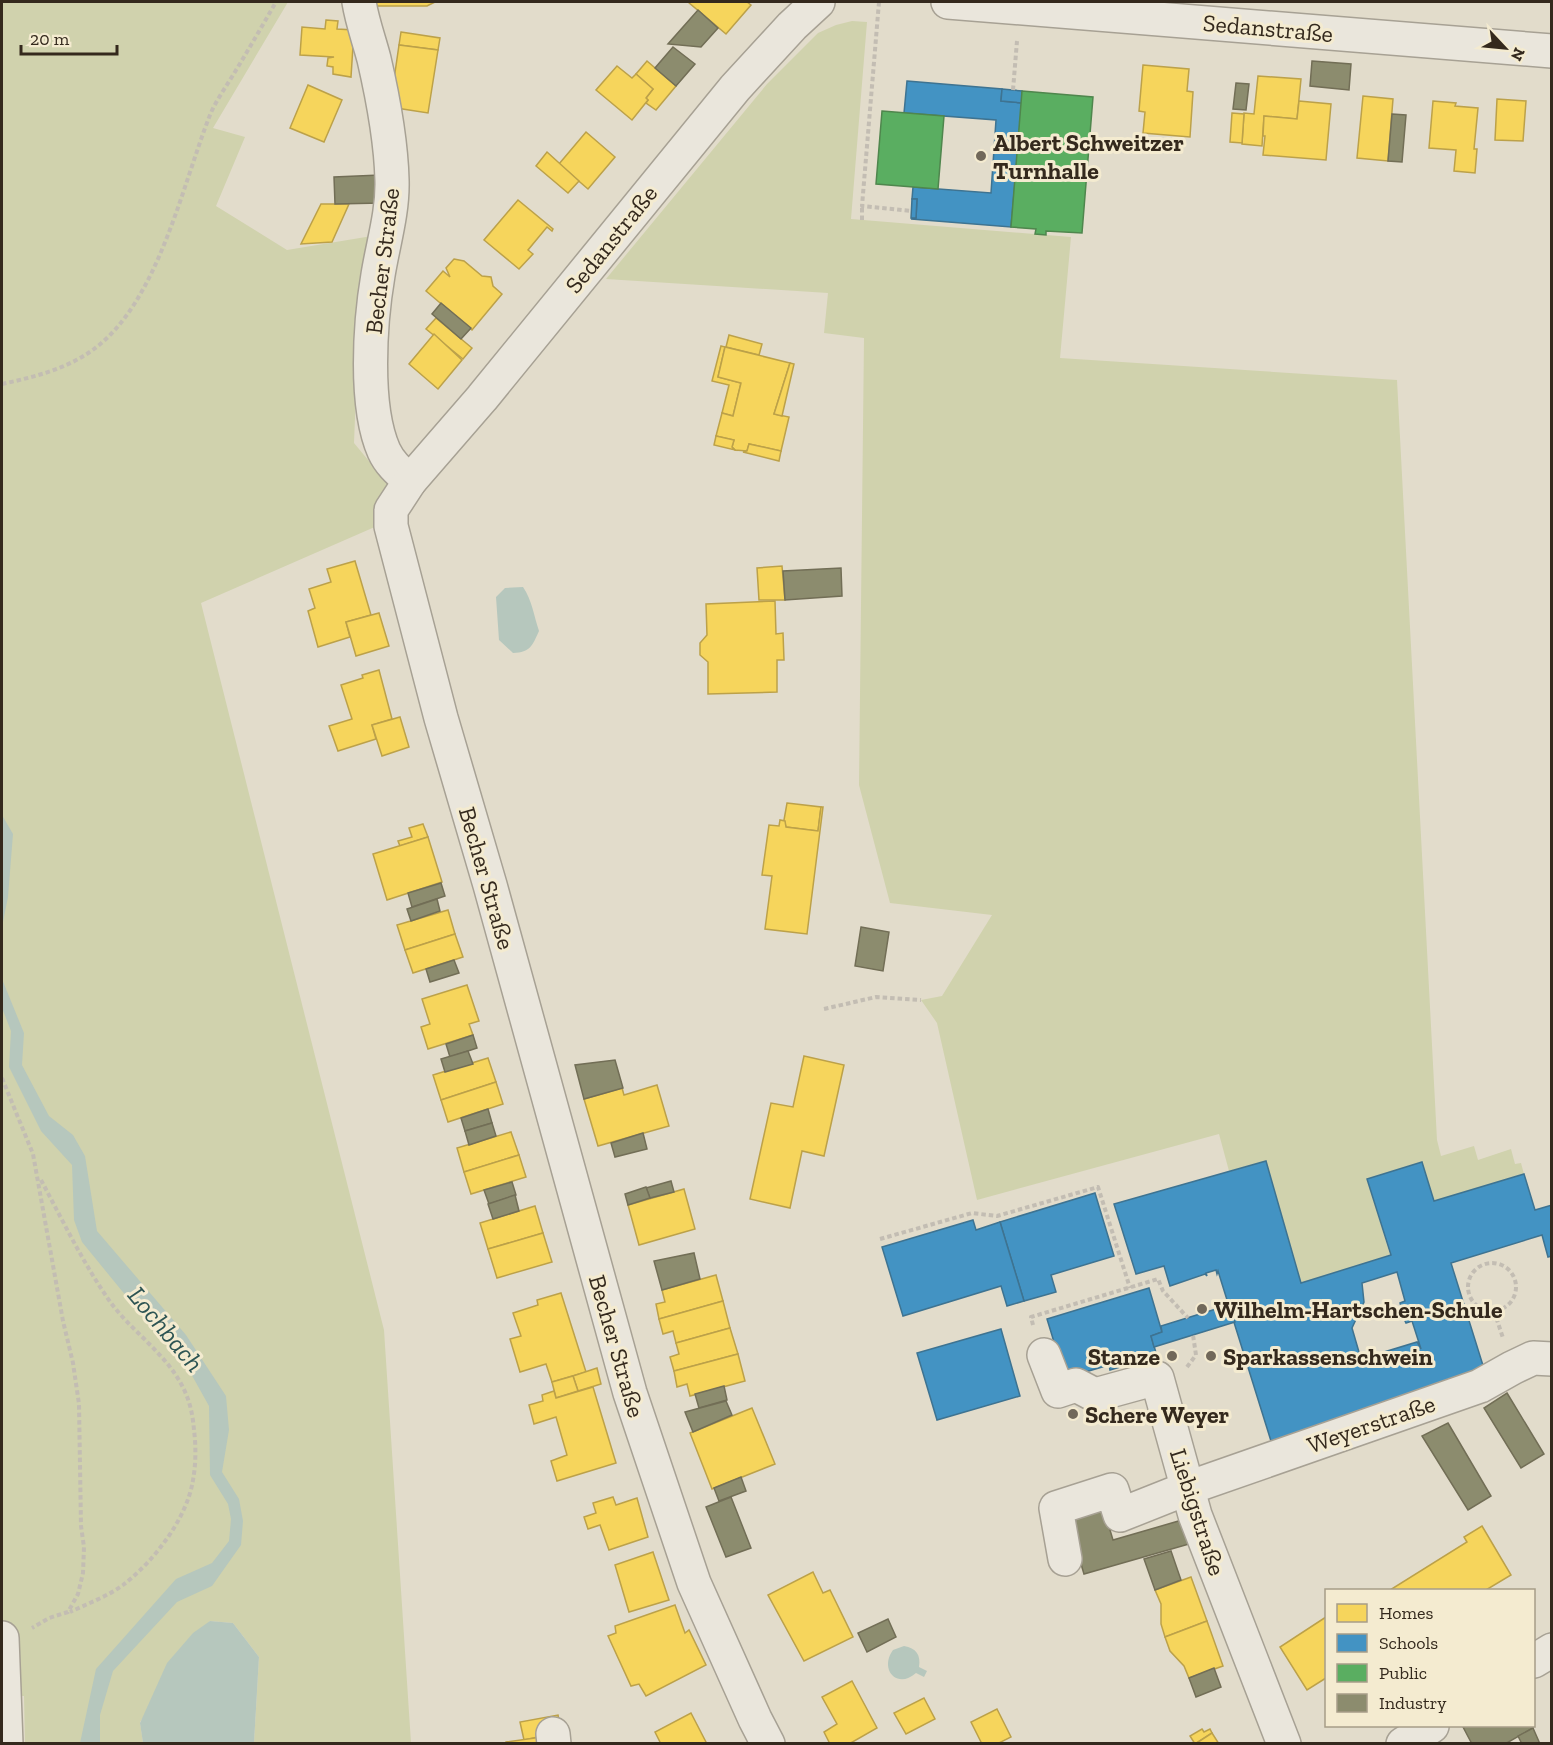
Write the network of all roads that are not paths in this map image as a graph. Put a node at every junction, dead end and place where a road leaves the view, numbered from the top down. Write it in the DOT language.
graph roads {
  1 [pos="359,2"];
  2 [pos="818,2"];
  3 [pos="948,2"];
  4 [pos="1551,51"];
  5 [pos="410,482"];
  6 [pos="1044,1355"];
  7 [pos="1551,1359"];
  8 [pos="1188,1488"];
  9 [pos="1065,1559"];
  10 [pos="2,1638"];
  11 [pos="2,1645"];
  12 [pos="1551,1650"];
  13 [pos="1535,1660"];
  14 [pos="1429,1727"];
  15 [pos="6,1743"];
  16 [pos="768,1743"];
  17 [pos="1284,1743"];
  18 [pos="1403,1743"];
  1 -- 5 [label="street, Becher Straße"];
  2 -- 5 [label="street, Sedanstraße"];
  3 -- 4 [label="street, Sedanstraße"];
  5 -- 16 [label="street, Becher Straße"];
  6 -- 8 [label="street, Liebigstraße"];
  7 -- 8 [label="street, Weyerstraße"];
  8 -- 9 [label="street, Weyerstraße"];
  8 -- 17 [label="street, Liebigstraße"];
  10 -- 11 [label="street"];
  11 -- 15 [label="street"];
  12 -- 13 [label="street"];
  14 -- 18 [label="street"];
}
